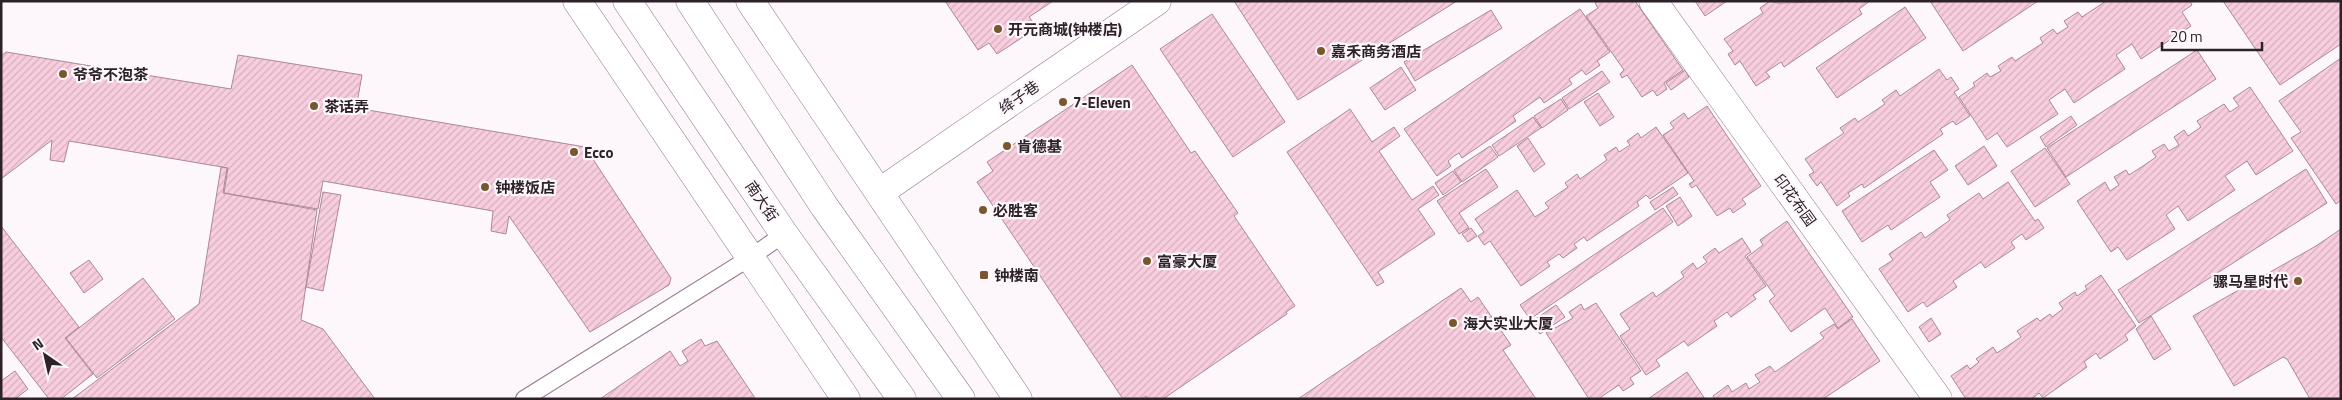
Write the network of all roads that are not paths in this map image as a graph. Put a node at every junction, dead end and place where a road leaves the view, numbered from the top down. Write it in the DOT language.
graph roads {
  1 [pos="577,1"];
  2 [pos="627,1"];
  3 [pos="690,1"];
  4 [pos="750,1"];
  5 [pos="1156,1"];
  6 [pos="1653,1"];
  7 [pos="880,192"];
  8 [pos="784,234"];
  9 [pos="751,257"];
  10 [pos="524,399"];
  11 [pos="846,399"];
  12 [pos="902,399"];
  13 [pos="961,399"];
  14 [pos="1018,399"];
  15 [pos="1938,399"];
  1 -- 9 [label="street"];
  2 -- 8 [label="street, 南大街"];
  3 -- 13 [label="street"];
  4 -- 7 [label="street"];
  5 -- 7 [label="street, 绛子巷"];
  6 -- 15 [label="street, 印花布园"];
  7 -- 14 [label="street"];
  8 -- 9 [label="lane"];
  8 -- 12 [label="street, 南大街"];
  9 -- 10 [label="lane"];
  9 -- 11 [label="street"];
}
